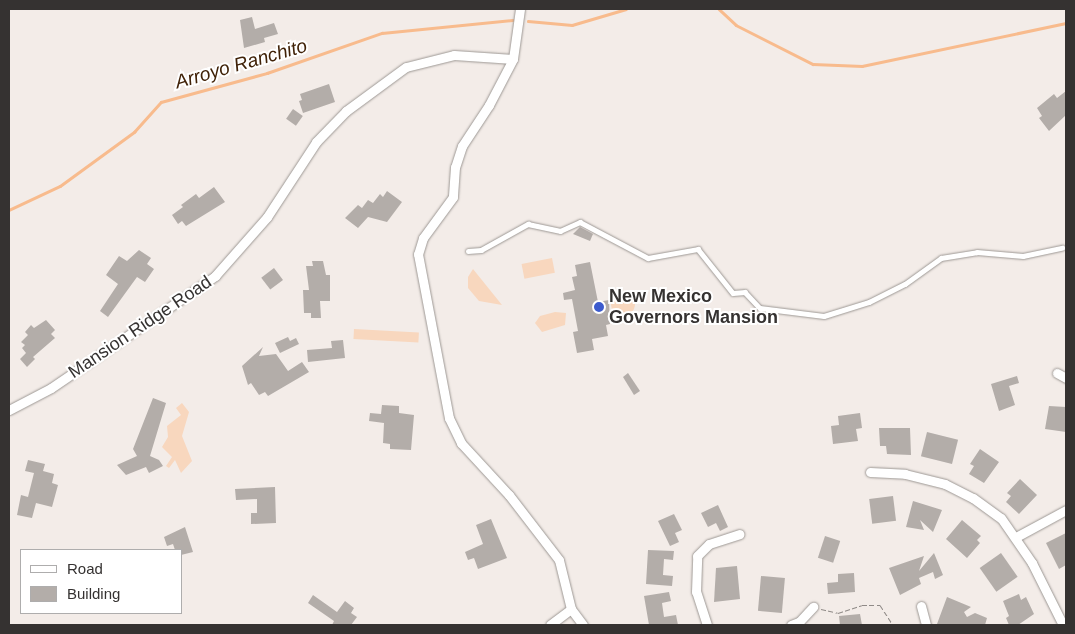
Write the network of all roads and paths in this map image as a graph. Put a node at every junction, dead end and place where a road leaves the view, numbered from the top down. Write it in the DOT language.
graph roads {
  1 [pos="520,9"];
  2 [pos="512,59"];
  3 [pos="1062,248"];
  4 [pos="468,251"];
  5 [pos="1058,373"];
  6 [pos="1066,378"];
  7 [pos="9,410"];
  8 [pos="870,472"];
  9 [pos="1066,510"];
  10 [pos="738,534"];
  11 [pos="1016,537"];
  12 [pos="813,606"];
  13 [pos="921,606"];
  14 [pos="571,609"];
  15 [pos="550,625"];
  16 [pos="583,625"];
  17 [pos="707,625"];
  18 [pos="791,625"];
  19 [pos="893,625"];
  20 [pos="926,625"];
  21 [pos="1063,625"];
  1 -- 2 [label="street"];
  2 -- 7 [label="street, Mansion Ridge Road"];
  2 -- 14 [label="street"];
  3 -- 4 [label="lane"];
  5 -- 6 [label="street"];
  8 -- 11 [label="street"];
  9 -- 11 [label="street"];
  10 -- 17 [label="street"];
  11 -- 21 [label="street"];
  12 -- 18 [label="street"];
  12 -- 19 [label="path"];
  13 -- 20 [label="street"];
  14 -- 15 [label="street"];
  14 -- 16 [label="street"];
}
